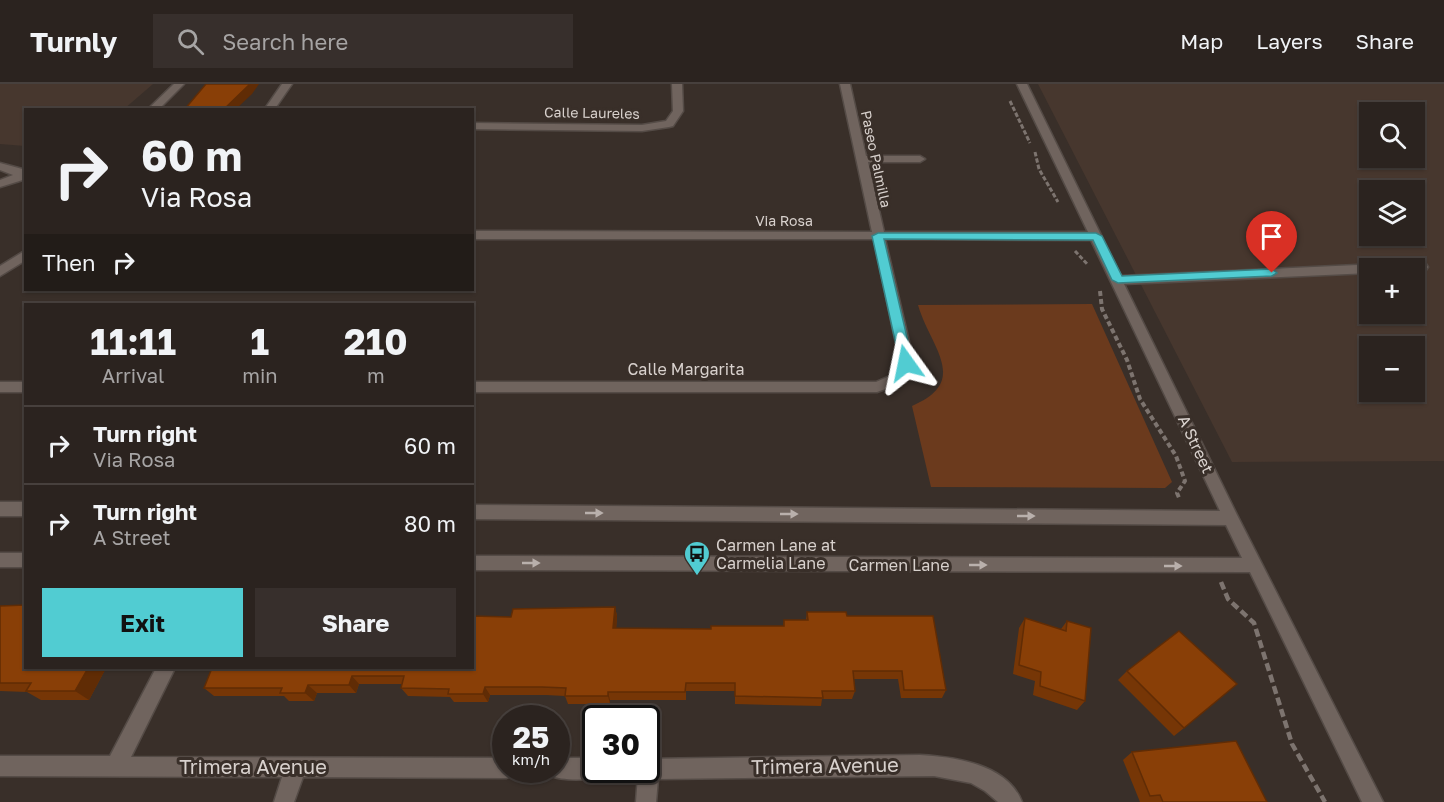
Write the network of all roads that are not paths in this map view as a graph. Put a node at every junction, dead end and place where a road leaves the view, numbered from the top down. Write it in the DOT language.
graph roads {
  1 [pos="179,84"];
  2 [pos="287,84"];
  3 [pos="677,84"];
  4 [pos="845,84"];
  5 [pos="1022,84"];
  6 [pos="154,108"];
  7 [pos="270,108"];
  8 [pos="474,126"];
  9 [pos="861,159"];
  10 [pos="920,159"];
  11 [pos="0,166"];
  12 [pos="24,174"];
  13 [pos="0,184"];
  14 [pos="474,235"];
  15 [pos="878,236"];
  16 [pos="1096,236"];
  17 [pos="24,255"];
  18 [pos="1359,269"];
  19 [pos="0,272"];
  20 [pos="1118,280"];
  21 [pos="897,379"];
  22 [pos="0,387"];
  23 [pos="24,387"];
  24 [pos="474,387"];
  25 [pos="0,509"];
  26 [pos="24,509"];
  27 [pos="474,512"];
  28 [pos="1231,518"];
  29 [pos="0,560"];
  30 [pos="24,560"];
  31 [pos="474,563"];
  32 [pos="1254,565"];
  33 [pos="165,669"];
  34 [pos="0,766"];
  35 [pos="115,767"];
  36 [pos="296,767"];
  37 [pos="492,768"];
  38 [pos="660,769"];
  39 [pos="647,783"];
  40 [pos="1006,794"];
  41 [pos="284,802"];
  42 [pos="646,802"];
  43 [pos="1373,802"];
  1 -- 6 [label="street"];
  2 -- 7 [label="street"];
  3 -- 8 [label="street, Calle Laureles"];
  4 -- 9 [label="street, Paseo Palmilla"];
  5 -- 16 [label="street, A Street"];
  9 -- 10 [label="street"];
  9 -- 15 [label="street, Paseo Palmilla"];
  11 -- 12 [label="street"];
  12 -- 13 [label="street"];
  14 -- 15 [label="street, Via Rosa"];
  15 -- 16 [label="street, Via Rosa"];
  15 -- 21 [label="street, Paseo Palmilla"];
  16 -- 20 [label="street, A Street"];
  17 -- 19 [label="street"];
  18 -- 20 [label="street"];
  20 -- 28 [label="street, A Street"];
  21 -- 24 [label="street, Calle Margarita"];
  22 -- 23 [label="street"];
  25 -- 26 [label="street"];
  27 -- 28 [label="street, one-way"];
  28 -- 32 [label="street, A Street"];
  29 -- 30 [label="street"];
  31 -- 32 [label="street, Carmen Lane, one-way"];
  32 -- 43 [label="street, A Street"];
  33 -- 35 [label="street"];
  34 -- 35 [label="street, Trimera Avenue"];
  35 -- 36 [label="street, Trimera Avenue"];
  36 -- 37 [label="street, Trimera Avenue"];
  36 -- 41 [label="street"];
  38 -- 40 [label="street, Trimera Avenue"];
  39 -- 42 [label="street"];
}
